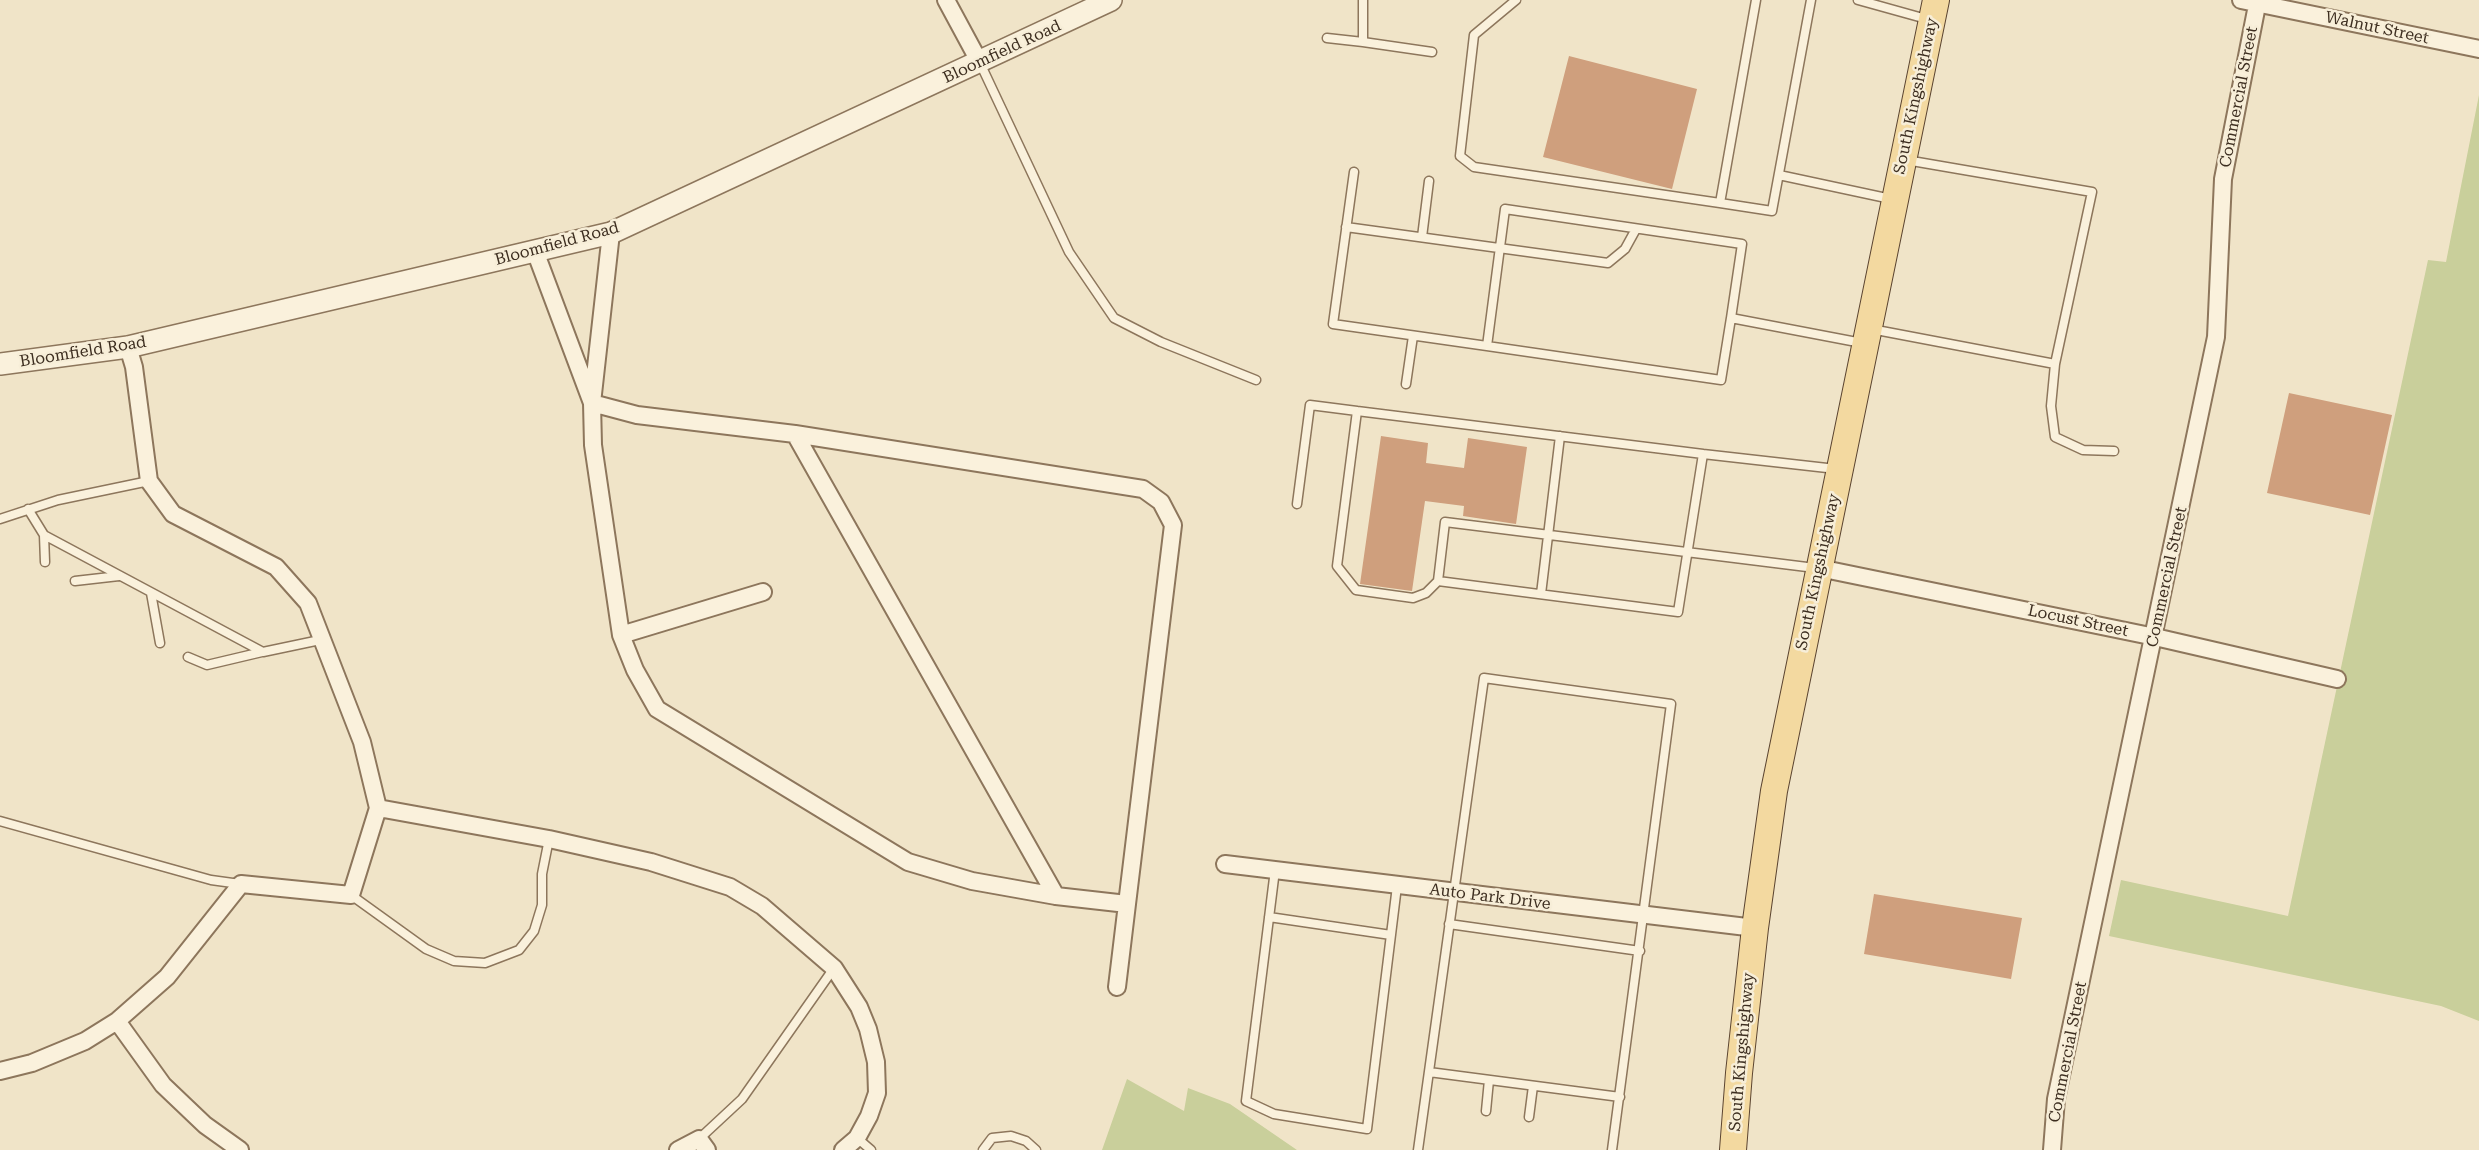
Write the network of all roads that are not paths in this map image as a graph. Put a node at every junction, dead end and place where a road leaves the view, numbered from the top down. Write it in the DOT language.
graph roads {
  1 [pos="946,0"];
  2 [pos="1111,0"];
  3 [pos="1363,0"];
  4 [pos="1516,0"];
  5 [pos="1756,0"];
  6 [pos="1811,0"];
  7 [pos="1858,0"];
  8 [pos="2252,1"];
  9 [pos="1934,10"];
  10 [pos="1327,38"];
  11 [pos="1363,42"];
  12 [pos="2479,49"];
  13 [pos="1432,52"];
  14 [pos="980,63"];
  15 [pos="1903,160"];
  16 [pos="1354,172"];
  17 [pos="1779,175"];
  18 [pos="1429,181"];
  19 [pos="1894,200"];
  20 [pos="1720,203"];
  21 [pos="1346,227"];
  22 [pos="1636,228"];
  23 [pos="611,233"];
  24 [pos="1422,237"];
  25 [pos="1500,247"];
  26 [pos="535,251"];
  27 [pos="1731,318"];
  28 [pos="1413,336"];
  29 [pos="1867,336"];
  30 [pos="1487,346"];
  31 [pos="128,347"];
  32 [pos="0,364"];
  33 [pos="2055,364"];
  34 [pos="1256,380"];
  35 [pos="1406,384"];
  36 [pos="591,403"];
  37 [pos="1357,411"];
  38 [pos="795,434"];
  39 [pos="1560,436"];
  40 [pos="2114,451"];
  41 [pos="1703,454"];
  42 [pos="1839,470"];
  43 [pos="149,481"];
  44 [pos="1297,504"];
  45 [pos="28,509"];
  46 [pos="0,519"];
  47 [pos="1548,534"];
  48 [pos="44,535"];
  49 [pos="1688,552"];
  50 [pos="45,562"];
  51 [pos="1819,568"];
  52 [pos="119,576"];
  53 [pos="75,581"];
  54 [pos="1438,581"];
  55 [pos="763,592"];
  56 [pos="151,593"];
  57 [pos="1541,594"];
  58 [pos="621,635"];
  59 [pos="2155,637"];
  60 [pos="320,639"];
  61 [pos="160,643"];
  62 [pos="263,652"];
  63 [pos="188,657"];
  64 [pos="2337,679"];
  65 [pos="378,808"];
  66 [pos="0,821"];
  67 [pos="549,839"];
  68 [pos="1225,864"];
  69 [pos="1275,870"];
  70 [pos="241,884"];
  71 [pos="1397,886"];
  72 [pos="1454,893"];
  73 [pos="351,895"];
  74 [pos="1056,896"];
  75 [pos="1127,904"];
  76 [pos="1645,915"];
  77 [pos="1269,917"];
  78 [pos="1449,924"];
  79 [pos="1755,928"];
  80 [pos="1391,935"];
  81 [pos="1640,951"];
  82 [pos="834,968"];
  83 [pos="1117,987"];
  84 [pos="117,1021"];
  85 [pos="0,1071"];
  86 [pos="1429,1072"];
  87 [pos="1489,1080"];
  88 [pos="1533,1086"];
  89 [pos="1620,1097"];
  90 [pos="1486,1112"];
  91 [pos="1529,1117"];
  92 [pos="857,1138"];
  93 [pos="703,1145"];
  94 [pos="240,1150"];
  95 [pos="678,1150"];
  96 [pos="843,1150"];
  97 [pos="871,1150"];
  98 [pos="983,1150"];
  99 [pos="1036,1150"];
  100 [pos="1418,1150"];
  101 [pos="1612,1150"];
  102 [pos="1733,1150"];
  103 [pos="2052,1150"];
  1 -- 14 [label="street"];
  2 -- 14 [label="street, Bloomfield Road"];
  3 -- 11 [label="lane"];
  4 -- 20 [label="lane"];
  5 -- 20 [label="lane"];
  6 -- 17 [label="lane"];
  7 -- 9 [label="lane"];
  8 -- 12 [label="street, Walnut Street"];
  8 -- 59 [label="street, Commercial Street"];
  9 -- 15 [label="main road, South Kingshighway"];
  10 -- 11 [label="lane"];
  11 -- 13 [label="lane"];
  14 -- 23 [label="street, Bloomfield Road"];
  14 -- 34 [label="lane"];
  15 -- 19 [label="main road, South Kingshighway"];
  15 -- 33 [label="lane"];
  16 -- 21 [label="lane"];
  17 -- 19 [label="lane"];
  17 -- 20 [label="lane"];
  18 -- 24 [label="lane"];
  19 -- 29 [label="main road, South Kingshighway"];
  21 -- 24 [label="lane"];
  21 -- 28 [label="lane"];
  22 -- 25 [label="lane"];
  22 -- 25 [label="lane"];
  22 -- 27 [label="lane"];
  23 -- 26 [label="street, Bloomfield Road"];
  23 -- 36 [label="street"];
  24 -- 25 [label="lane"];
  25 -- 30 [label="lane"];
  26 -- 31 [label="street, Bloomfield Road"];
  26 -- 36 [label="street"];
  27 -- 29 [label="lane"];
  27 -- 30 [label="lane"];
  28 -- 30 [label="lane"];
  28 -- 35 [label="lane"];
  29 -- 33 [label="lane"];
  29 -- 42 [label="main road, South Kingshighway"];
  31 -- 32 [label="street, Bloomfield Road"];
  31 -- 43 [label="street"];
  33 -- 40 [label="lane"];
  36 -- 38 [label="street"];
  36 -- 58 [label="street"];
  37 -- 39 [label="lane"];
  37 -- 44 [label="lane"];
  37 -- 54 [label="lane"];
  38 -- 74 [label="street"];
  38 -- 75 [label="street"];
  39 -- 41 [label="lane"];
  39 -- 47 [label="lane"];
  41 -- 42 [label="lane"];
  41 -- 49 [label="lane"];
  42 -- 51 [label="main road, South Kingshighway"];
  43 -- 45 [label="lane"];
  43 -- 60 [label="street"];
  45 -- 46 [label="lane"];
  45 -- 48 [label="lane"];
  47 -- 49 [label="lane"];
  47 -- 54 [label="lane"];
  47 -- 57 [label="lane"];
  48 -- 50 [label="lane"];
  48 -- 52 [label="lane"];
  49 -- 51 [label="lane"];
  49 -- 57 [label="lane"];
  51 -- 59 [label="street, Locust Street"];
  51 -- 79 [label="main road, South Kingshighway"];
  52 -- 53 [label="lane"];
  52 -- 56 [label="lane"];
  54 -- 57 [label="lane"];
  55 -- 58 [label="street"];
  56 -- 61 [label="lane"];
  56 -- 62 [label="lane"];
  58 -- 74 [label="street"];
  59 -- 64 [label="street, Locust Street"];
  59 -- 103 [label="street, Commercial Street"];
  60 -- 62 [label="lane"];
  60 -- 65 [label="street"];
  62 -- 63 [label="lane"];
  65 -- 67 [label="street"];
  65 -- 73 [label="street"];
  66 -- 70 [label="lane"];
  67 -- 73 [label="lane"];
  67 -- 82 [label="street"];
  68 -- 69 [label="street, Auto Park Drive"];
  69 -- 71 [label="street, Auto Park Drive"];
  69 -- 77 [label="lane"];
  70 -- 73 [label="street"];
  70 -- 84 [label="street"];
  71 -- 72 [label="street, Auto Park Drive"];
  71 -- 80 [label="lane"];
  72 -- 76 [label="street, Auto Park Drive"];
  72 -- 76 [label="lane"];
  72 -- 78 [label="lane"];
  74 -- 75 [label="street"];
  75 -- 83 [label="street"];
  76 -- 79 [label="street, Auto Park Drive"];
  76 -- 81 [label="lane"];
  77 -- 80 [label="lane"];
  77 -- 80 [label="lane"];
  78 -- 81 [label="lane"];
  78 -- 86 [label="lane"];
  79 -- 102 [label="main road, South Kingshighway"];
  81 -- 89 [label="lane"];
  82 -- 92 [label="street"];
  82 -- 93 [label="lane"];
  84 -- 85 [label="street"];
  84 -- 94 [label="street"];
  86 -- 87 [label="lane"];
  86 -- 100 [label="lane"];
  87 -- 88 [label="lane"];
  87 -- 90 [label="lane"];
  88 -- 89 [label="lane"];
  88 -- 91 [label="lane"];
  89 -- 101 [label="lane"];
  92 -- 96 [label="street"];
  92 -- 97 [label="lane"];
  93 -- 95 [label="street"];
  98 -- 99 [label="lane"];
}
